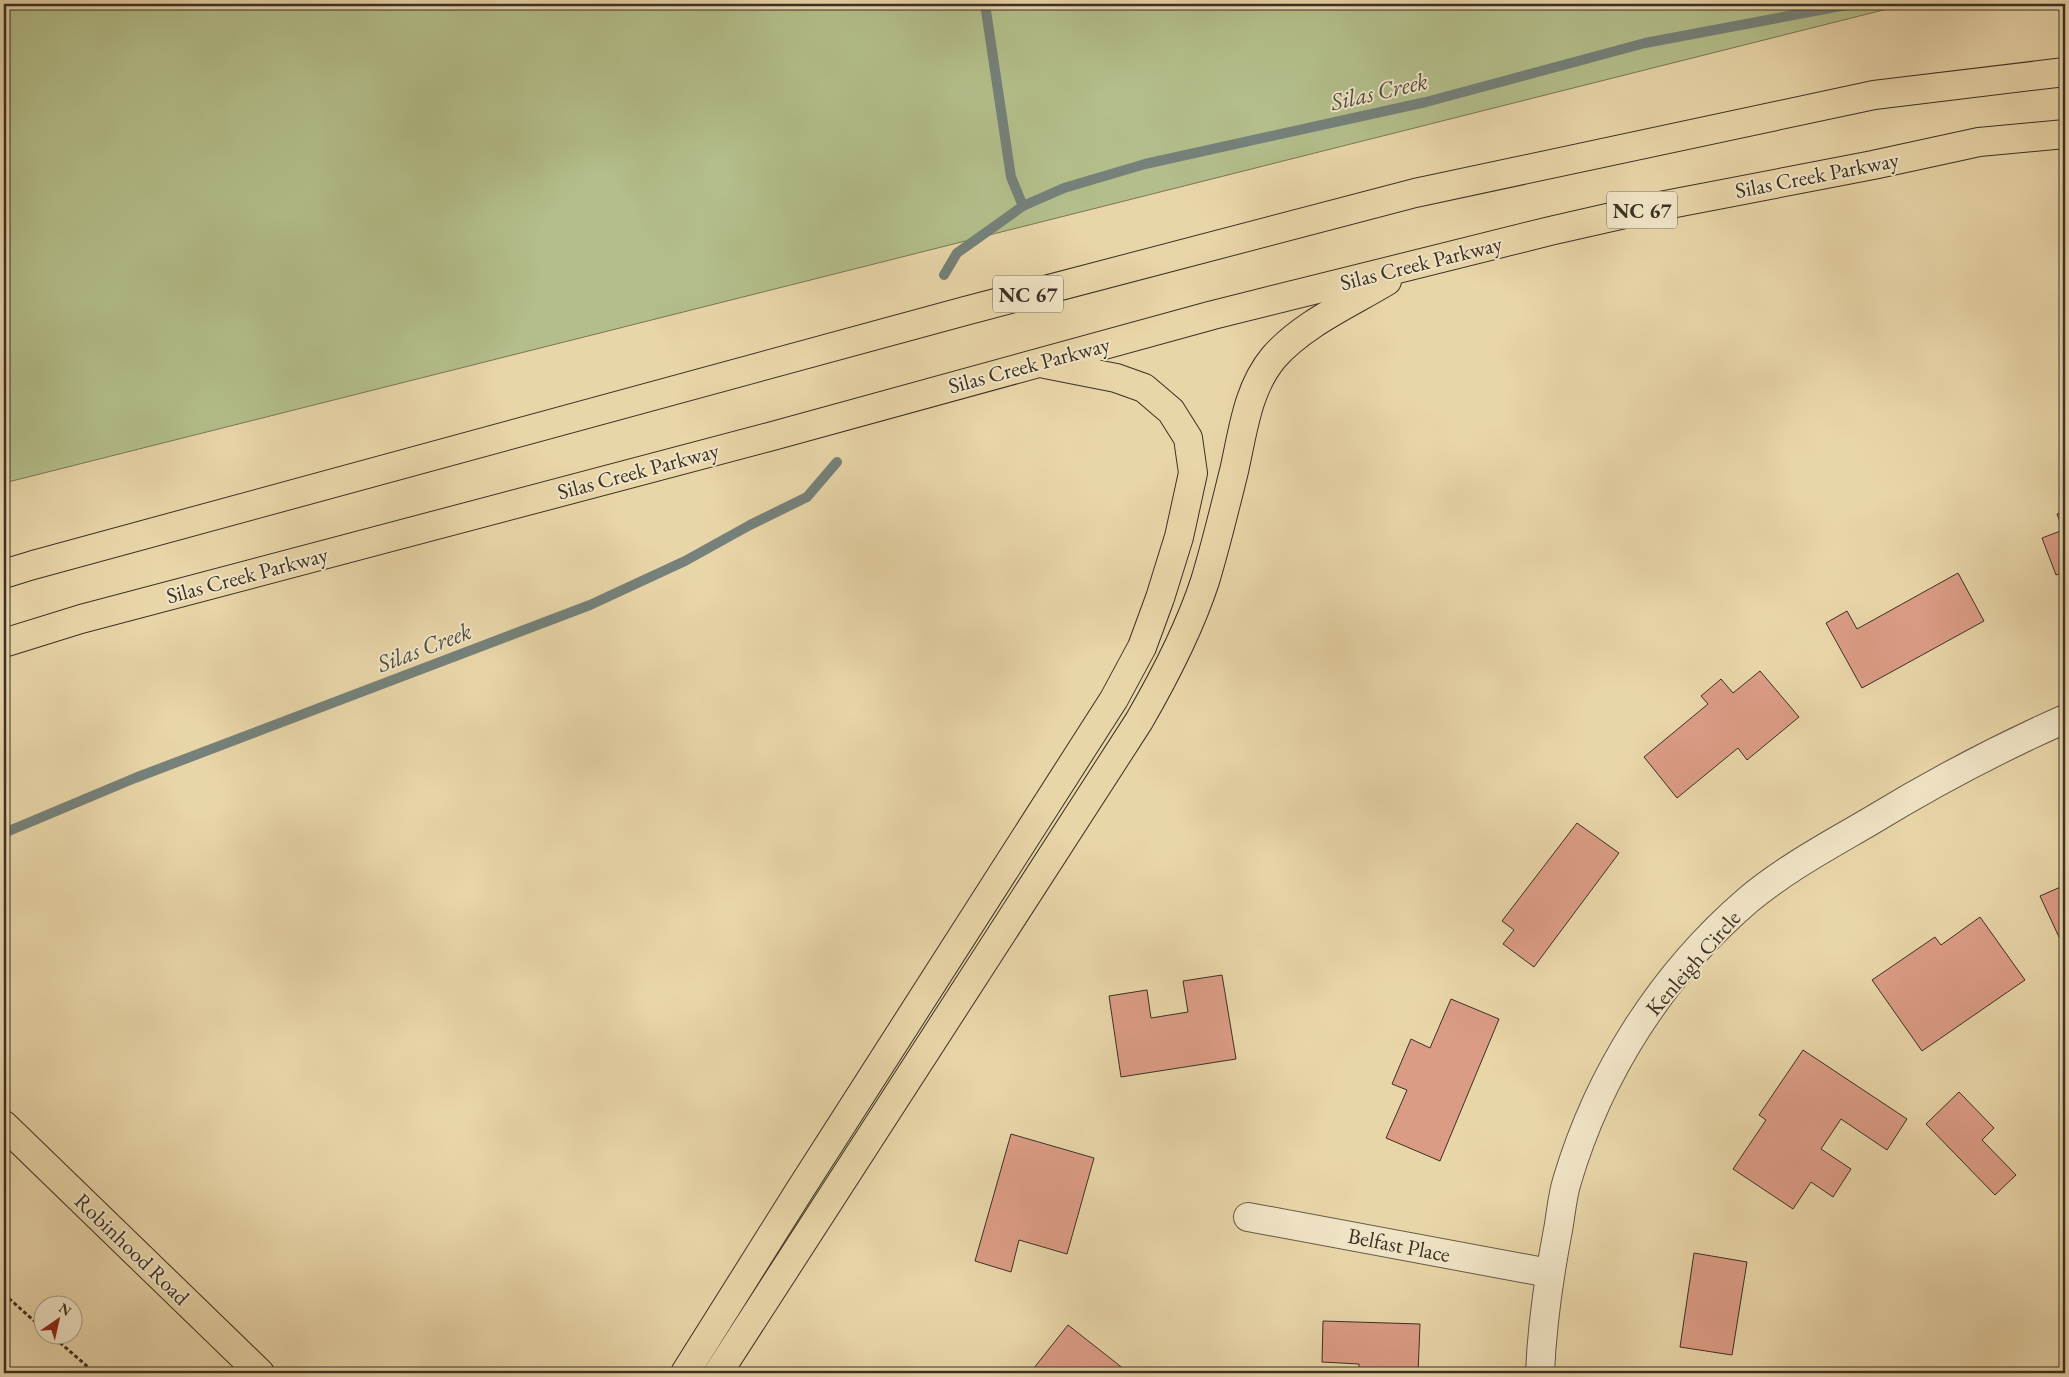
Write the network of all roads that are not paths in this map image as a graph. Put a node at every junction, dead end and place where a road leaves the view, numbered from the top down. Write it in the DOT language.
graph roads {
  1 [pos="2065,72"];
  2 [pos="2065,134"];
  3 [pos="1413,266"];
  4 [pos="1039,363"];
  5 [pos="4,574"];
  6 [pos="4,643"];
  7 [pos="2065,719"];
  8 [pos="4,1126"];
  9 [pos="1248,1217"];
  10 [pos="1549,1273"];
  11 [pos="260,1373"];
  12 [pos="685,1373"];
  13 [pos="718,1373"];
  14 [pos="1540,1373"];
  1 -- 5 [label="main road, NC 67"];
  2 -- 3 [label="main road, Silas Creek Parkway / NC 67"];
  3 -- 4 [label="main road, Silas Creek Parkway / NC 67"];
  3 -- 13 [label="main road"];
  4 -- 6 [label="main road, Silas Creek Parkway / NC 67"];
  4 -- 12 [label="main road"];
  7 -- 10 [label="street, Kenleigh Circle"];
  8 -- 11 [label="main road, Robinhood Road"];
  9 -- 10 [label="street, Belfast Place"];
  10 -- 14 [label="street, Kenleigh Circle"];
}
